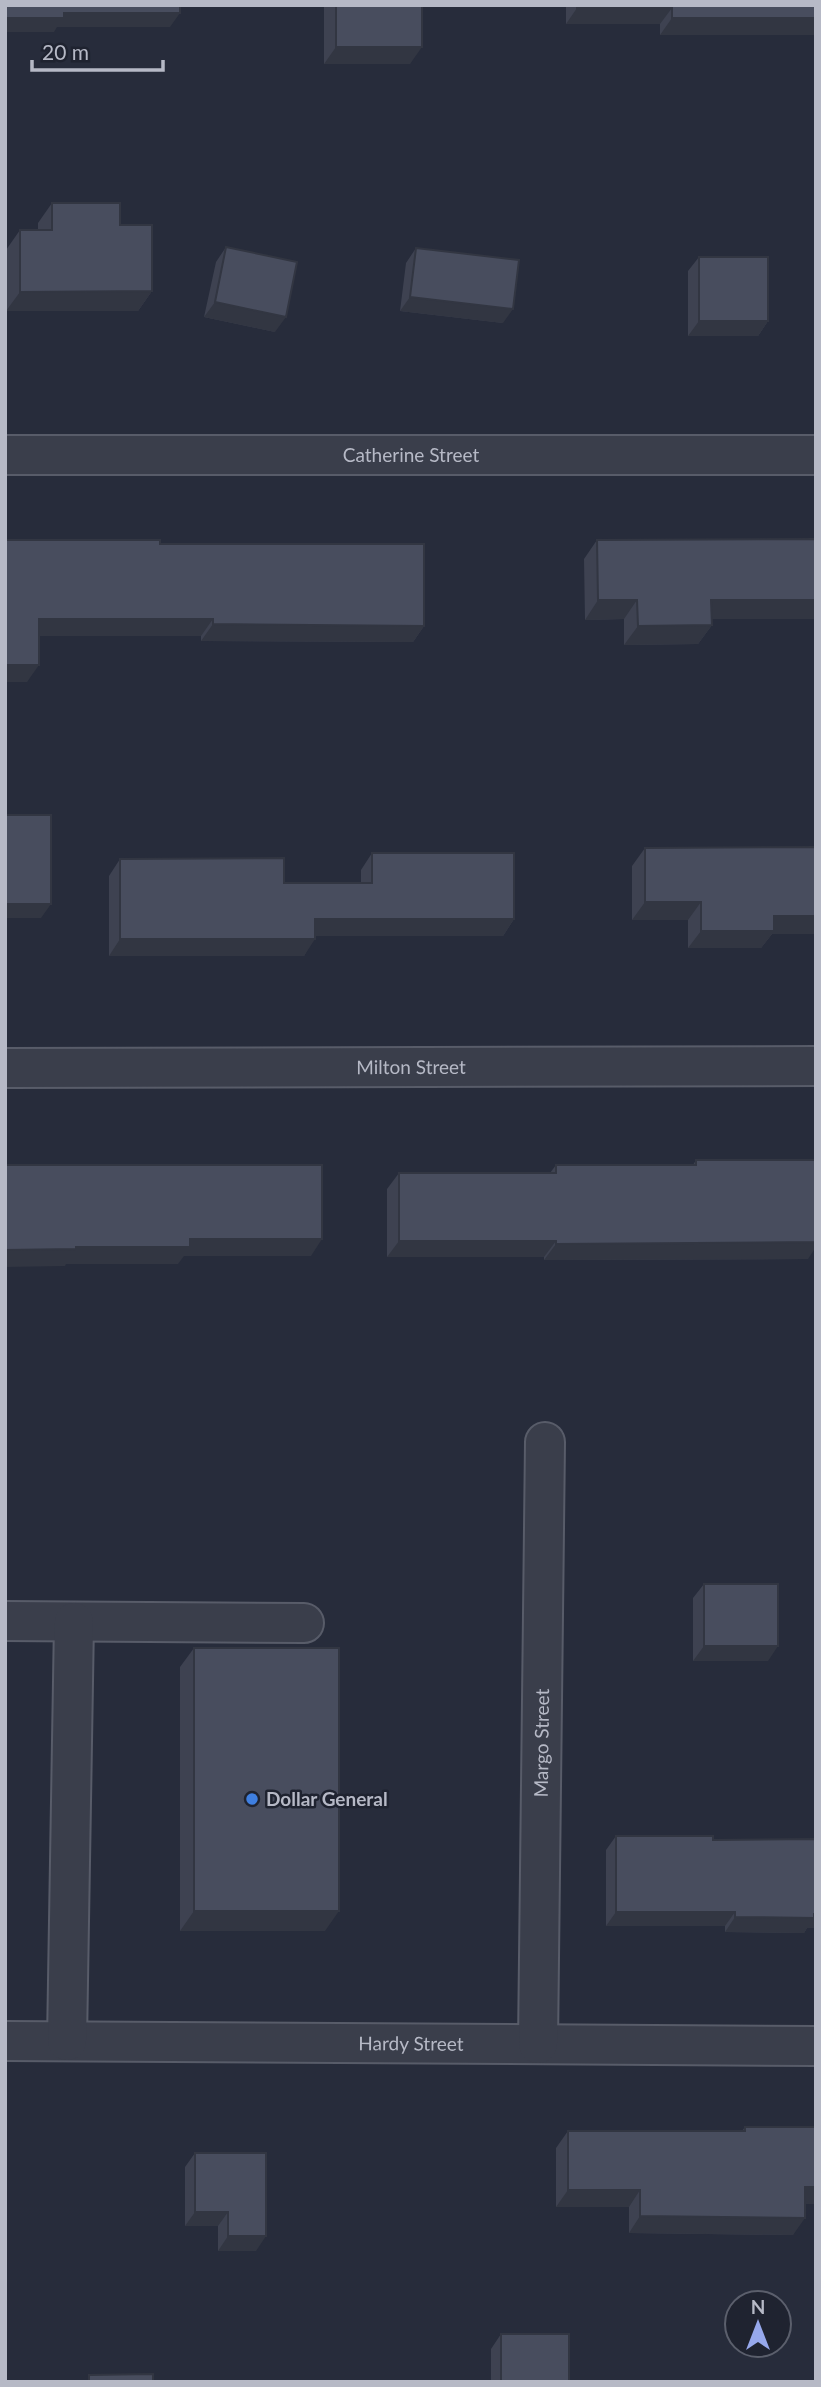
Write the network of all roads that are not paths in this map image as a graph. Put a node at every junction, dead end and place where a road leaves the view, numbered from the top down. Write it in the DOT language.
graph roads {
  1 [pos="5,455"];
  2 [pos="816,455"];
  3 [pos="816,1066"];
  4 [pos="5,1068"];
  5 [pos="545,1441"];
  6 [pos="5,1621"];
  7 [pos="74,1622"];
  8 [pos="304,1623"];
  9 [pos="5,2041"];
  10 [pos="67,2041"];
  11 [pos="538,2044"];
  12 [pos="816,2046"];
  1 -- 2 [label="street, Catherine Street"];
  3 -- 4 [label="street, Milton Street"];
  5 -- 11 [label="street, Margo Street"];
  6 -- 7 [label="street"];
  7 -- 8 [label="street"];
  7 -- 10 [label="street"];
  9 -- 10 [label="street, Hardy Street"];
  10 -- 11 [label="street, Hardy Street"];
  11 -- 12 [label="street, Hardy Street"];
}
